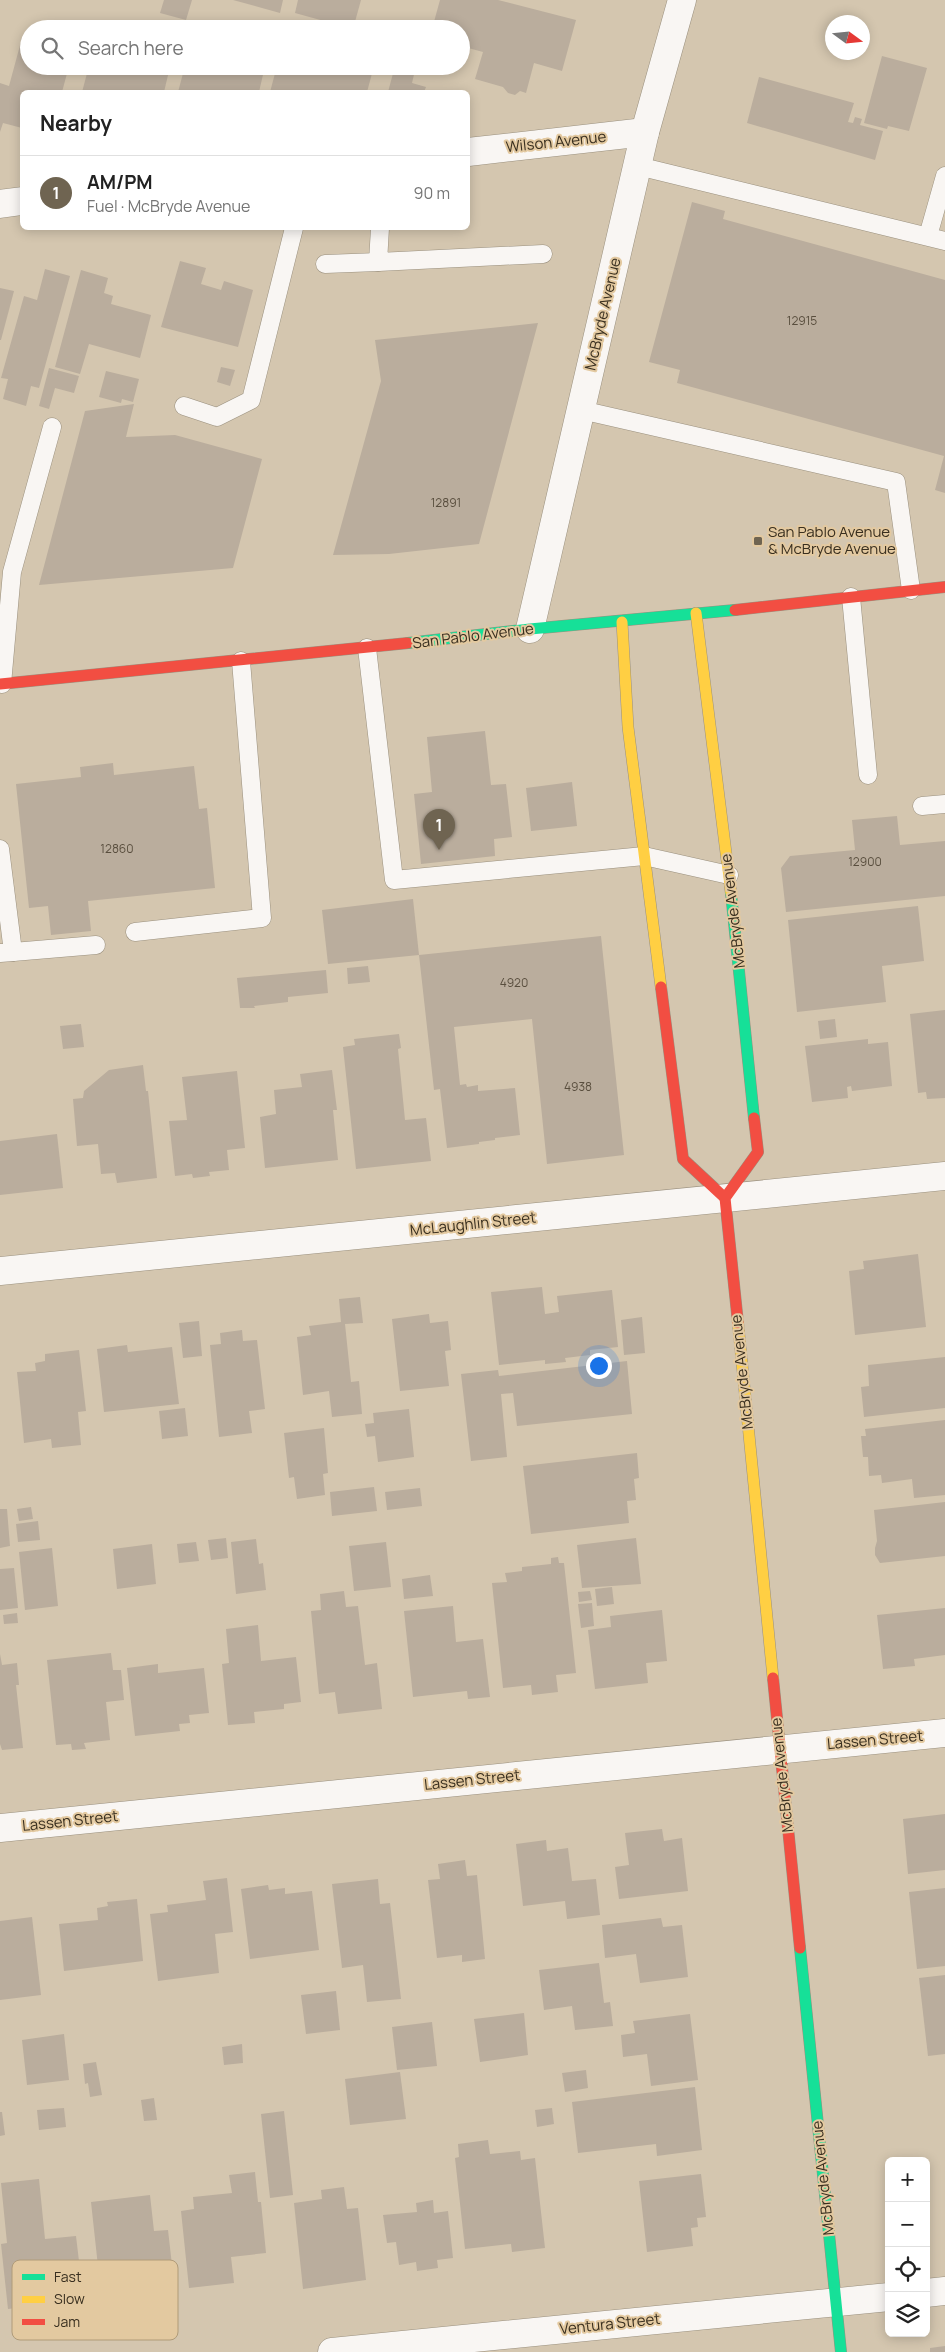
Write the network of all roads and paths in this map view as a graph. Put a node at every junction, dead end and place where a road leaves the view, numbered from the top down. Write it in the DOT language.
graph roads {
  1 [pos="682,0"];
  2 [pos="646,132"];
  3 [pos="470,152"];
  4 [pos="638,166"];
  5 [pos="945,176"];
  6 [pos="20,201"];
  7 [pos="0,204"];
  8 [pos="294,230"];
  9 [pos="380,230"];
  10 [pos="937,238"];
  11 [pos="543,254"];
  12 [pos="378,262"];
  13 [pos="325,264"];
  14 [pos="184,406"];
  15 [pos="581,410"];
  16 [pos="52,427"];
  17 [pos="945,587"];
  18 [pos="911,590"];
  19 [pos="851,596"];
  20 [pos="696,613"];
  21 [pos="622,622"];
  22 [pos="530,629"];
  23 [pos="366,648"];
  24 [pos="241,661"];
  25 [pos="1,684"];
  26 [pos="868,775"];
  27 [pos="945,804"];
  28 [pos="922,806"];
  29 [pos="0,849"];
  30 [pos="644,856"];
  31 [pos="730,874"];
  32 [pos="136,932"];
  33 [pos="96,945"];
  34 [pos="6,952"];
  35 [pos="945,1176"];
  36 [pos="725,1198"];
  37 [pos="0,1272"];
  38 [pos="945,1733"];
  39 [pos="780,1749"];
  40 [pos="0,1828"];
  41 [pos="945,2291"];
  42 [pos="930,2293"];
  43 [pos="885,2297"];
  44 [pos="836,2302"];
  45 [pos="332,2352"];
  46 [pos="841,2352"];
  1 -- 2 [label="street, McBryde Avenue"];
  2 -- 3 [label="street, Wilson Avenue"];
  2 -- 4 [label="street, McBryde Avenue"];
  4 -- 10 [label="lane"];
  4 -- 15 [label="street, McBryde Avenue"];
  5 -- 10 [label="lane"];
  6 -- 7 [label="street"];
  8 -- 14 [label="lane"];
  9 -- 12 [label="lane"];
  11 -- 12 [label="lane"];
  12 -- 13 [label="lane"];
  15 -- 18 [label="lane"];
  15 -- 22 [label="street, McBryde Avenue"];
  16 -- 25 [label="lane"];
  17 -- 18 [label="main road, San Pablo Avenue"];
  18 -- 19 [label="main road, San Pablo Avenue"];
  19 -- 20 [label="main road, San Pablo Avenue"];
  19 -- 26 [label="lane"];
  20 -- 21 [label="main road, San Pablo Avenue"];
  20 -- 31 [label="main road, McBryde Avenue"];
  21 -- 22 [label="main road, San Pablo Avenue"];
  21 -- 30 [label="main road"];
  22 -- 23 [label="main road, San Pablo Avenue"];
  23 -- 24 [label="main road, San Pablo Avenue"];
  23 -- 30 [label="lane"];
  24 -- 25 [label="main road, San Pablo Avenue"];
  24 -- 32 [label="lane"];
  27 -- 28 [label="lane"];
  29 -- 34 [label="lane"];
  30 -- 31 [label="lane"];
  30 -- 36 [label="main road"];
  31 -- 36 [label="main road, McBryde Avenue"];
  33 -- 34 [label="lane"];
  35 -- 36 [label="street, McLaughlin Street"];
  36 -- 37 [label="street, McLaughlin Street"];
  36 -- 39 [label="main road, McBryde Avenue"];
  38 -- 39 [label="street, Lassen Street"];
  39 -- 40 [label="street, Lassen Street"];
  39 -- 44 [label="main road, McBryde Avenue"];
  41 -- 42 [label="street"];
  43 -- 44 [label="street, Ventura Street"];
  44 -- 45 [label="street, Ventura Street"];
  44 -- 46 [label="main road, McBryde Avenue"];
}
